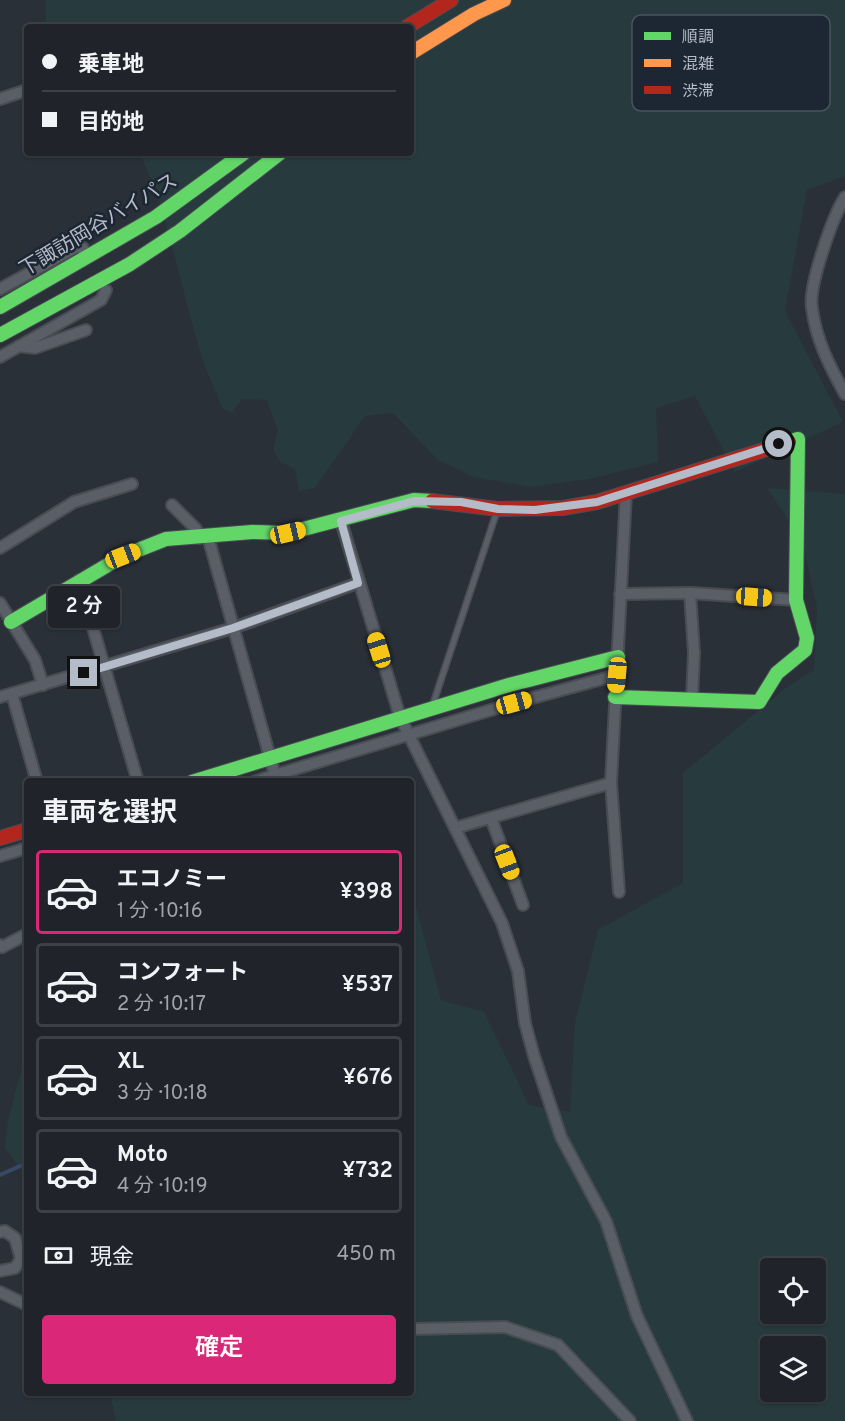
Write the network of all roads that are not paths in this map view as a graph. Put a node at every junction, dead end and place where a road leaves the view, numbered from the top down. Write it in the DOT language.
graph roads {
  1 [pos="452,0"];
  2 [pos="504,0"];
  3 [pos="412,24"];
  4 [pos="414,51"];
  5 [pos="24,91"];
  6 [pos="0,99"];
  7 [pos="240,156"];
  8 [pos="276,156"];
  9 [pos="845,197"];
  10 [pos="83,248"];
  11 [pos="0,289"];
  12 [pos="106,291"];
  13 [pos="0,307"];
  14 [pos="86,330"];
  15 [pos="0,335"];
  16 [pos="19,346"];
  17 [pos="0,357"];
  18 [pos="845,394"];
  19 [pos="132,484"];
  20 [pos="626,493"];
  21 [pos="171,505"];
  22 [pos="498,509"];
  23 [pos="341,521"];
  24 [pos="203,538"];
  25 [pos="0,548"];
  26 [pos="79,580"];
  27 [pos="358,583"];
  28 [pos="690,593"];
  29 [pos="620,594"];
  30 [pos="796,600"];
  31 [pos="0,603"];
  32 [pos="11,621"];
  33 [pos="233,628"];
  34 [pos="618,657"];
  35 [pos="105,666"];
  36 [pos="617,675"];
  37 [pos="43,685"];
  38 [pos="509,685"];
  39 [pos="12,694"];
  40 [pos="615,697"];
  41 [pos="0,698"];
  42 [pos="692,699"];
  43 [pos="514,703"];
  44 [pos="431,708"];
  45 [pos="400,717"];
  46 [pos="409,735"];
  47 [pos="271,757"];
  48 [pos="275,775"];
  49 [pos="36,778"];
  50 [pos="137,778"];
  51 [pos="205,778"];
  52 [pos="266,778"];
  53 [pos="611,783"];
  54 [pos="491,818"];
  55 [pos="455,828"];
  56 [pos="24,831"];
  57 [pos="0,838"];
  58 [pos="24,849"];
  59 [pos="0,856"];
  60 [pos="620,892"];
  61 [pos="524,905"];
  62 [pos="24,936"];
  63 [pos="0,945"];
  64 [pos="0,1232"];
  65 [pos="0,1271"];
  66 [pos="0,1292"];
  67 [pos="24,1304"];
  68 [pos="414,1329"];
  69 [pos="630,1421"];
  70 [pos="687,1421"];
  1 -- 3 [label="main road"];
  2 -- 4 [label="main road"];
  5 -- 6 [label="street"];
  7 -- 13 [label="main road, 下諏訪岡谷バイパス"];
  8 -- 15 [label="main road"];
  9 -- 18 [label="street"];
  10 -- 11 [label="street"];
  12 -- 16 [label="street"];
  14 -- 16 [label="street"];
  16 -- 17 [label="street"];
  19 -- 25 [label="street"];
  20 -- 22 [label="main road"];
  20 -- 29 [label="street"];
  20 -- 30 [label="main road"];
  21 -- 24 [label="street"];
  22 -- 23 [label="main road"];
  22 -- 44 [label="lane"];
  23 -- 24 [label="main road"];
  23 -- 27 [label="street"];
  24 -- 26 [label="main road"];
  24 -- 33 [label="street"];
  26 -- 32 [label="main road"];
  26 -- 35 [label="street"];
  27 -- 33 [label="street"];
  27 -- 45 [label="street"];
  28 -- 29 [label="street"];
  28 -- 30 [label="street"];
  28 -- 42 [label="street"];
  29 -- 34 [label="street"];
  30 -- 42 [label="main road"];
  31 -- 32 [label="street"];
  32 -- 37 [label="street"];
  33 -- 35 [label="street"];
  33 -- 47 [label="street"];
  34 -- 36 [label="street"];
  34 -- 38 [label="main road"];
  35 -- 37 [label="street"];
  35 -- 50 [label="street"];
  36 -- 40 [label="street"];
  36 -- 43 [label="street"];
  37 -- 39 [label="street"];
  38 -- 43 [label="street"];
  38 -- 44 [label="main road"];
  39 -- 41 [label="street"];
  39 -- 49 [label="street"];
  40 -- 42 [label="main road"];
  40 -- 53 [label="street"];
  43 -- 46 [label="street"];
  44 -- 45 [label="main road"];
  45 -- 46 [label="street"];
  45 -- 47 [label="main road"];
  46 -- 48 [label="street"];
  46 -- 55 [label="street"];
  47 -- 48 [label="street"];
  47 -- 51 [label="main road"];
  48 -- 52 [label="street"];
  53 -- 54 [label="street"];
  53 -- 60 [label="street"];
  54 -- 55 [label="street"];
  54 -- 61 [label="street"];
  55 -- 70 [label="street"];
  56 -- 57 [label="main road"];
  58 -- 59 [label="street"];
  62 -- 63 [label="street"];
  64 -- 65 [label="street"];
  66 -- 67 [label="street"];
  68 -- 69 [label="street"];
}
